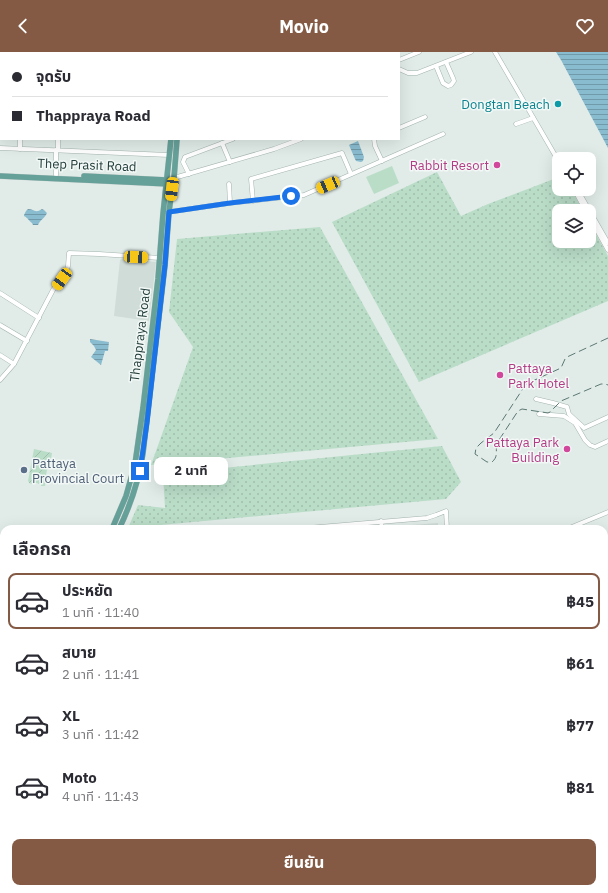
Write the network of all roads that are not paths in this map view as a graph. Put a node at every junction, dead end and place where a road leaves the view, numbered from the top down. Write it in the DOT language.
graph roads {
  1 [pos="419,52"];
  2 [pos="471,52"];
  3 [pos="495,52"];
  4 [pos="400,60"];
  5 [pos="446,62"];
  6 [pos="436,66"];
  7 [pos="400,69"];
  8 [pos="425,117"];
  9 [pos="533,118"];
  10 [pos="516,124"];
  11 [pos="400,128"];
  12 [pos="443,134"];
  13 [pos="548,138"];
  14 [pos="20,140"];
  15 [pos="58,140"];
  16 [pos="171,140"];
  17 [pos="177,140"];
  18 [pos="230,140"];
  19 [pos="298,140"];
  20 [pos="374,140"];
  21 [pos="222,143"];
  22 [pos="0,148"];
  23 [pos="20,149"];
  24 [pos="57,150"];
  25 [pos="553,152"];
  26 [pos="556,152"];
  27 [pos="169,154"];
  28 [pos="382,161"];
  29 [pos="230,162"];
  30 [pos="0,173"];
  31 [pos="189,174"];
  32 [pos="352,174"];
  33 [pos="56,175"];
  34 [pos="0,176"];
  35 [pos="173,181"];
  36 [pos="166,182"];
  37 [pos="229,184"];
  38 [pos="581,196"];
  39 [pos="253,201"];
  40 [pos="230,203"];
  41 [pos="169,212"];
  42 [pos="596,229"];
  43 [pos="608,243"];
  44 [pos="608,250"];
  45 [pos="160,258"];
  46 [pos="0,293"];
  47 [pos="39,318"];
  48 [pos="0,325"];
  49 [pos="27,341"];
  50 [pos="0,355"];
  51 [pos="14,364"];
  52 [pos="0,380"];
  53 [pos="536,399"];
  54 [pos="146,408"];
  55 [pos="539,414"];
  56 [pos="608,417"];
  57 [pos="608,441"];
  58 [pos="129,497"];
  59 [pos="123,502"];
  60 [pos="130,504"];
  61 [pos="608,512"];
  62 [pos="381,521"];
  63 [pos="114,525"];
  64 [pos="121,525"];
  65 [pos="338,525"];
  66 [pos="382,525"];
  67 [pos="448,525"];
  68 [pos="577,525"];
  1 -- 4 [label="street"];
  2 -- 5 [label="street"];
  3 -- 9 [label="street"];
  5 -- 6 [label="street"];
  5 -- 6 [label="street"];
  6 -- 7 [label="street"];
  8 -- 11 [label="street"];
  9 -- 10 [label="street"];
  9 -- 25 [label="street"];
  12 -- 28 [label="street"];
  13 -- 26 [label="street"];
  14 -- 23 [label="street"];
  15 -- 24 [label="street"];
  16 -- 27 [label="main road, Thappraya Road"];
  17 -- 35 [label="main road, Thappraya Road"];
  18 -- 21 [label="street"];
  19 -- 29 [label="street"];
  20 -- 28 [label="street"];
  21 -- 29 [label="street"];
  21 -- 31 [label="street"];
  22 -- 23 [label="street"];
  23 -- 24 [label="street"];
  24 -- 27 [label="street"];
  24 -- 33 [label="street"];
  27 -- 36 [label="main road, Thappraya Road"];
  28 -- 32 [label="street"];
  29 -- 31 [label="street"];
  30 -- 33 [label="main road, Thep Prasit Road"];
  31 -- 35 [label="street"];
  32 -- 39 [label="street"];
  32 -- 39 [label="street"];
  33 -- 36 [label="main road, Thep Prasit Road"];
  34 -- 36 [label="main road, Thep Prasit Road"];
  35 -- 36 [label="main road, Thep Prasit Road"];
  35 -- 41 [label="main road, Thappraya Road"];
  36 -- 45 [label="main road, Thappraya Road"];
  37 -- 40 [label="street"];
  38 -- 43 [label="street"];
  39 -- 40 [label="street"];
  40 -- 41 [label="street"];
  41 -- 54 [label="main road, Thappraya Road"];
  42 -- 44 [label="street"];
  45 -- 47 [label="street"];
  45 -- 54 [label="main road, Thappraya Road"];
  46 -- 47 [label="street"];
  47 -- 49 [label="street"];
  48 -- 49 [label="street"];
  49 -- 51 [label="street"];
  50 -- 51 [label="street"];
  51 -- 52 [label="street"];
  53 -- 56 [label="street"];
  54 -- 58 [label="main road, Thappraya Road"];
  55 -- 57 [label="street"];
  58 -- 59 [label="main road, Thappraya Road"];
  58 -- 60 [label="main road, Thappraya Road"];
  59 -- 60 [label="street"];
  59 -- 63 [label="main road, Thappraya Road"];
  60 -- 64 [label="main road, Thappraya Road"];
  61 -- 68 [label="street"];
  62 -- 65 [label="street"];
  62 -- 66 [label="street"];
  62 -- 67 [label="street"];
}
